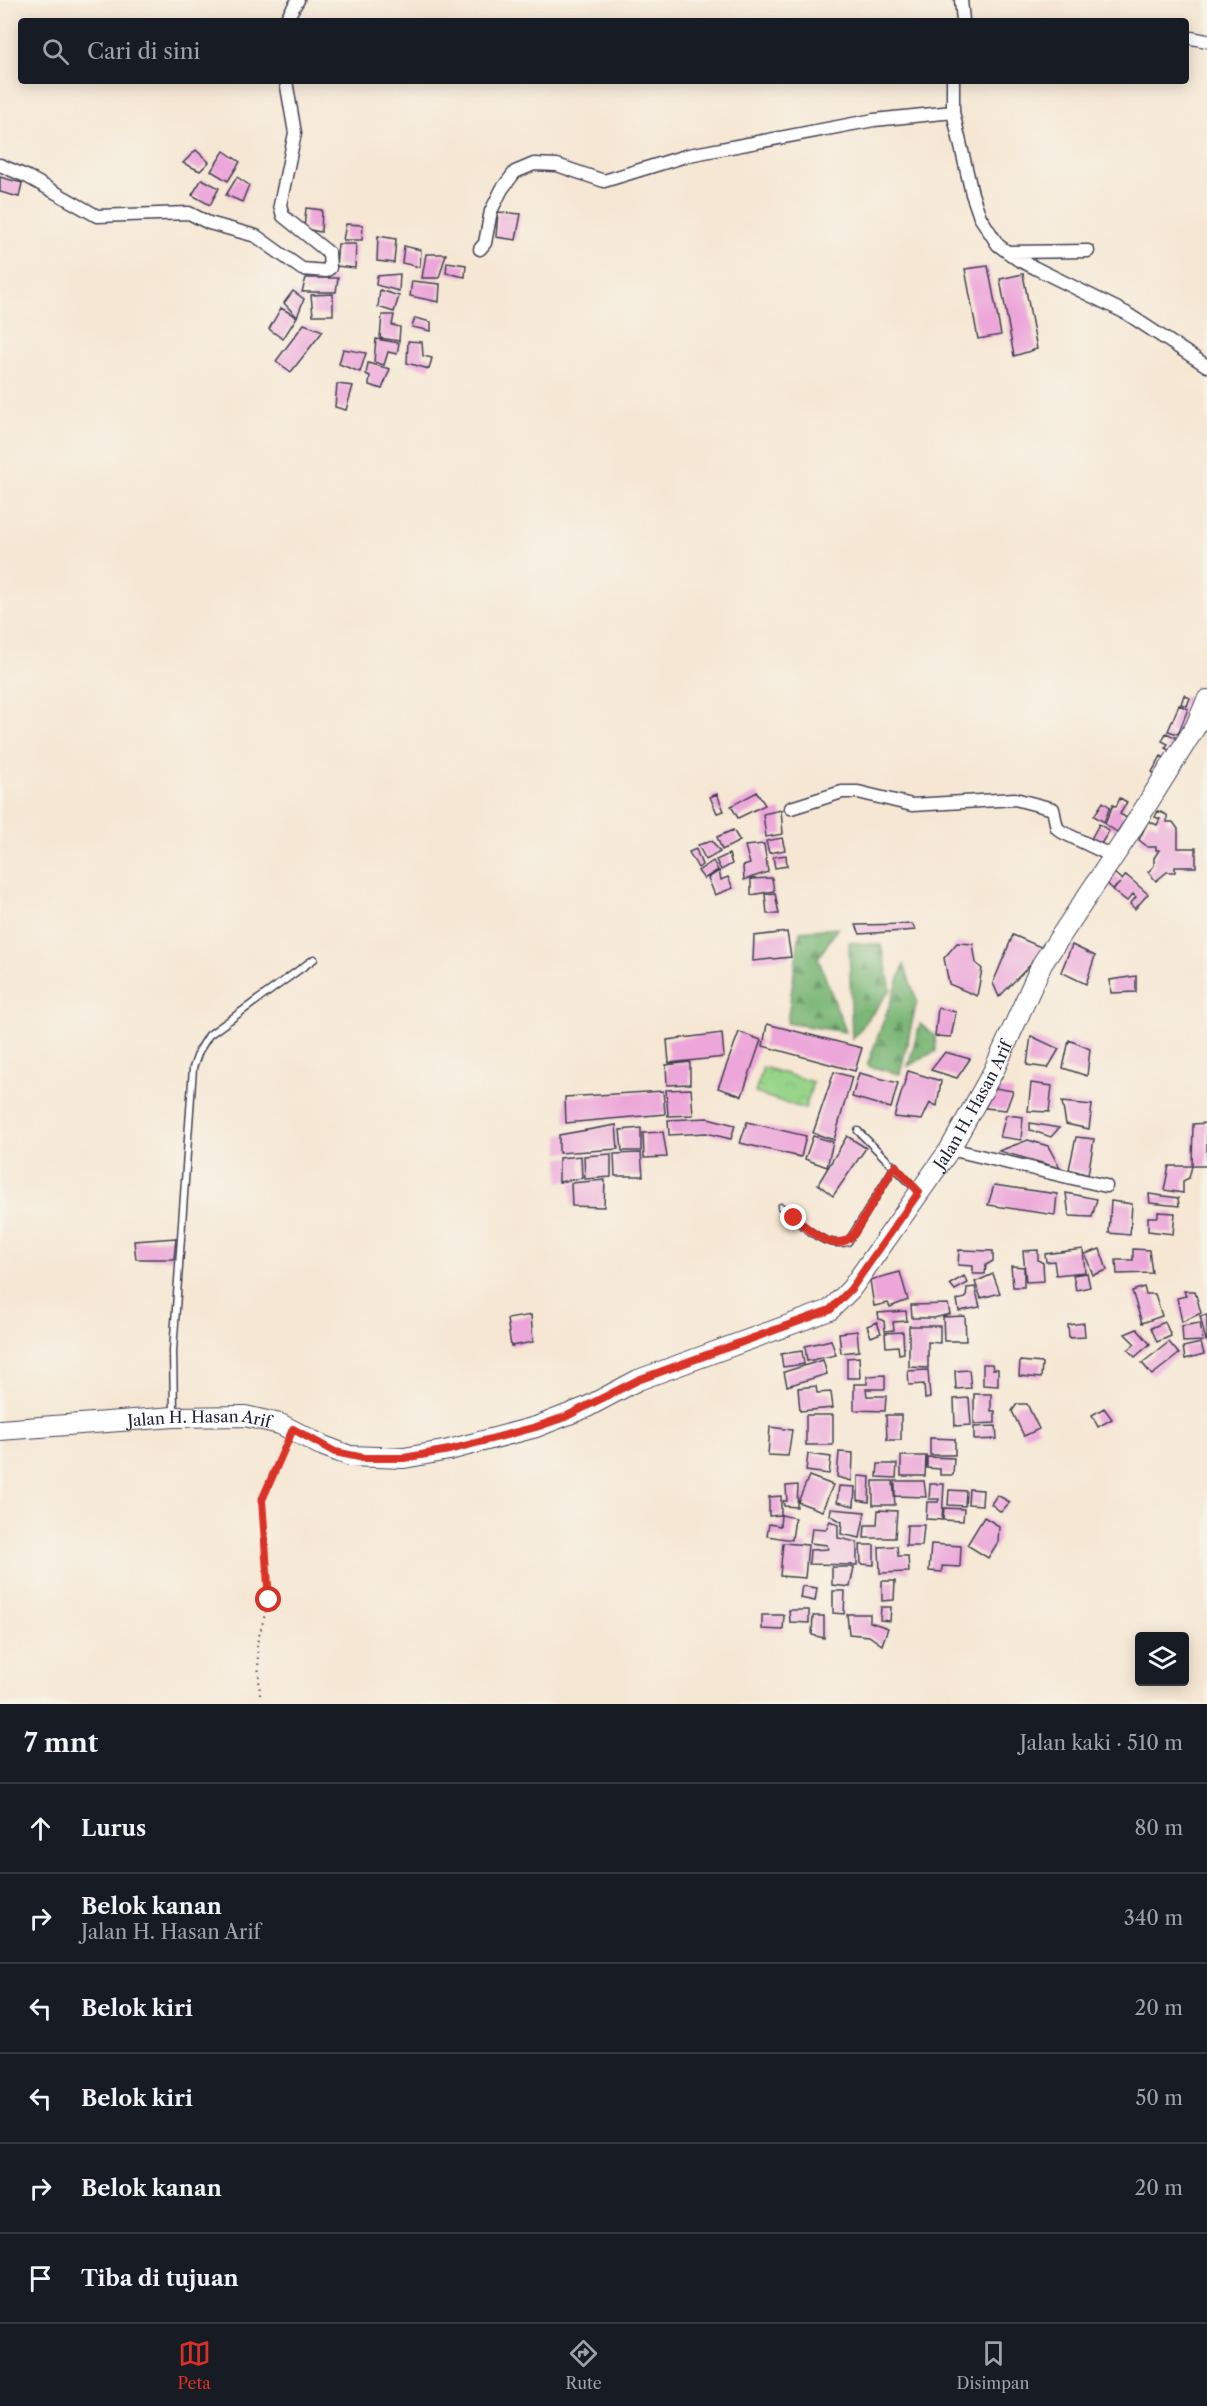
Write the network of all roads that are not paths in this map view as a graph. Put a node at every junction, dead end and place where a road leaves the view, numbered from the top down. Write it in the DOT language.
graph roads {
  1 [pos="298,0"];
  2 [pos="962,0"];
  3 [pos="287,18"];
  4 [pos="963,18"];
  5 [pos="1189,37"];
  6 [pos="1207,40"];
  7 [pos="287,84"];
  8 [pos="952,84"];
  9 [pos="953,112"];
  10 [pos="0,165"];
  11 [pos="480,249"];
  12 [pos="1088,251"];
  13 [pos="1005,252"];
  14 [pos="1207,366"];
  15 [pos="1207,700"];
  16 [pos="791,808"];
  17 [pos="1114,857"];
  18 [pos="314,958"];
  19 [pos="858,1131"];
  20 [pos="950,1149"];
  21 [pos="898,1170"];
  22 [pos="1106,1186"];
  23 [pos="919,1192"];
  24 [pos="781,1207"];
  25 [pos="174,1417"];
  26 [pos="0,1431"];
  1 -- 3 [label="street"];
  2 -- 4 [label="street"];
  5 -- 6 [label="street"];
  7 -- 10 [label="street"];
  8 -- 9 [label="street"];
  9 -- 11 [label="street"];
  9 -- 13 [label="street"];
  12 -- 13 [label="street"];
  13 -- 14 [label="street"];
  15 -- 17 [label="main road, Jalan H. Hasan Arif"];
  16 -- 17 [label="street"];
  17 -- 20 [label="main road, Jalan H. Hasan Arif"];
  18 -- 25 [label="lane"];
  19 -- 21 [label="lane"];
  20 -- 22 [label="street"];
  20 -- 23 [label="main road, Jalan H. Hasan Arif"];
  21 -- 23 [label="lane"];
  21 -- 24 [label="lane"];
  23 -- 25 [label="main road, Jalan H. Hasan Arif"];
  25 -- 26 [label="main road, Jalan H. Hasan Arif"];
}
